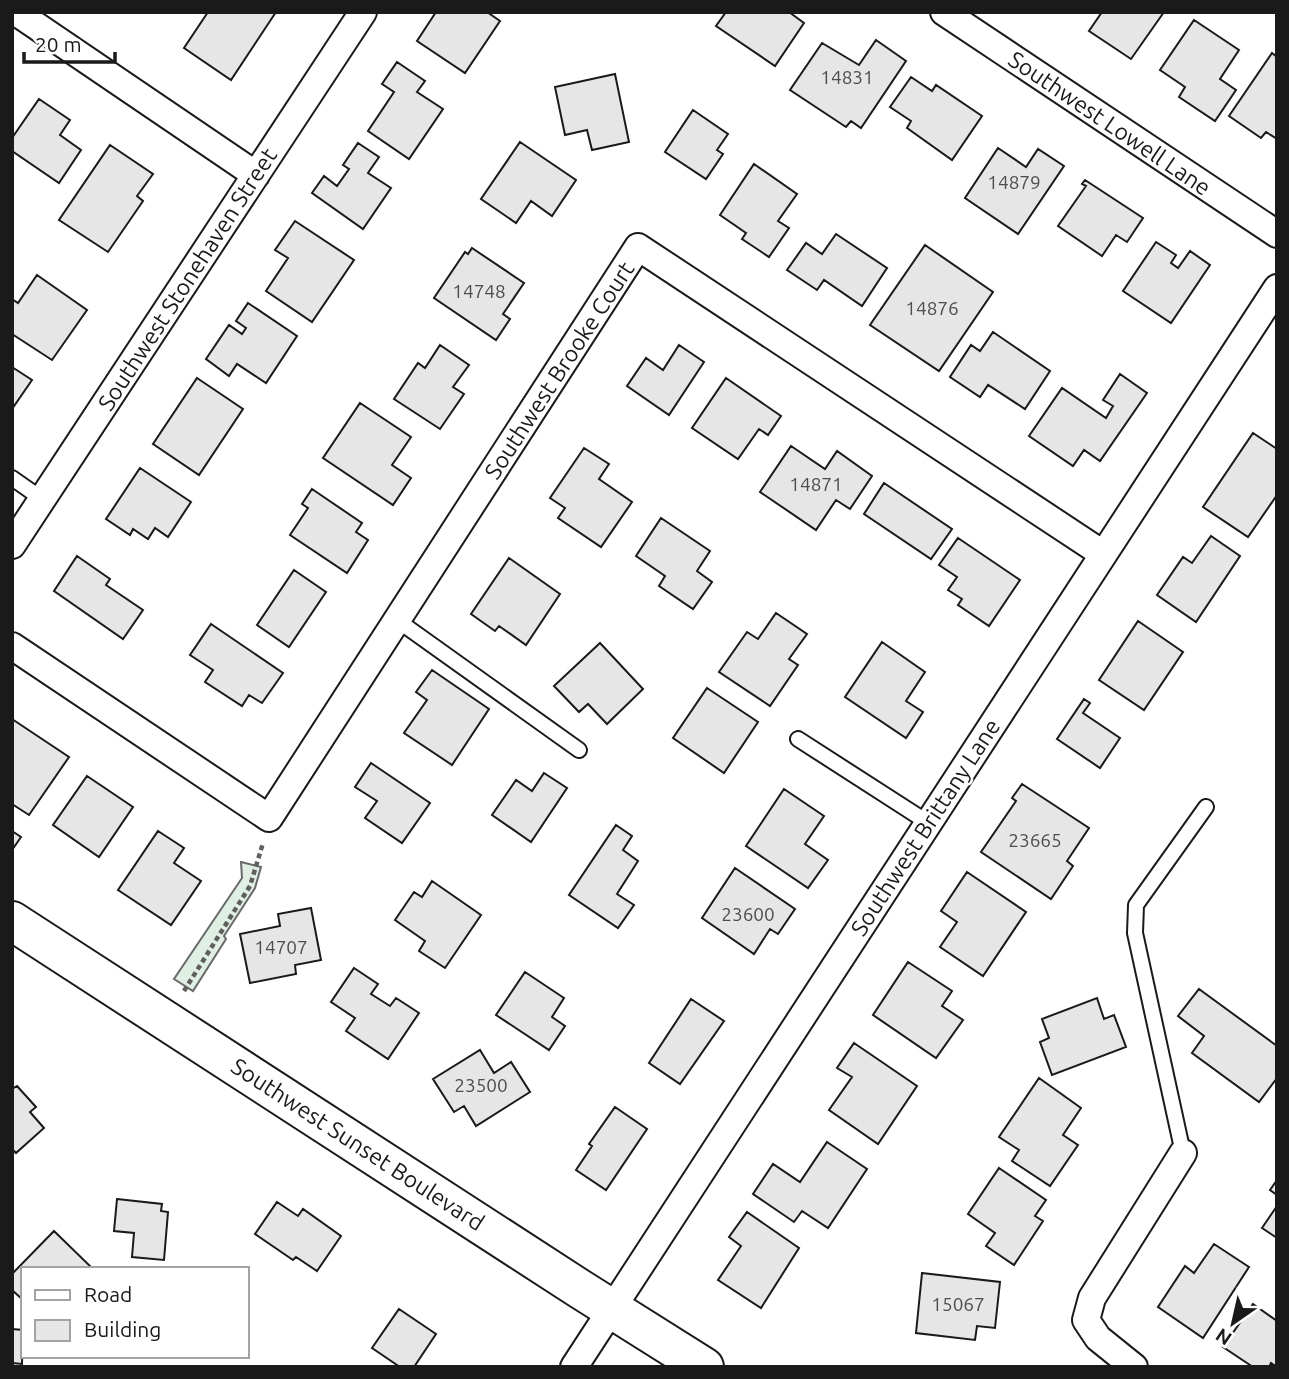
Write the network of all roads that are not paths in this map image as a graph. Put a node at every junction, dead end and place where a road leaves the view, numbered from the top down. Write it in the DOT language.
graph roads {
  1 [pos="363,12"];
  2 [pos="944,12"];
  3 [pos="22,14"];
  4 [pos="256,175"];
  5 [pos="1277,234"];
  6 [pos="1277,288"];
  7 [pos="12,478"];
  8 [pos="42,499"];
  9 [pos="12,545"];
  10 [pos="1102,554"];
  11 [pos="397,620"];
  12 [pos="12,646"];
  13 [pos="798,739"];
  14 [pos="579,750"];
  15 [pos="1206,807"];
  16 [pos="928,822"];
  17 [pos="12,921"];
  18 [pos="1183,1153"];
  19 [pos="611,1308"];
  20 [pos="574,1367"];
  21 [pos="704,1367"];
  22 [pos="1134,1367"];
  1 -- 4 [label="street, Southwest Stonehaven Street"];
  2 -- 5 [label="street, Southwest Lowell Lane"];
  3 -- 4 [label="street"];
  4 -- 8 [label="street, Southwest Stonehaven Street"];
  6 -- 10 [label="street, Southwest Brittany Lane"];
  7 -- 8 [label="lane"];
  8 -- 9 [label="street, Southwest Stonehaven Street"];
  10 -- 11 [label="street, Southwest Brooke Court"];
  10 -- 16 [label="street, Southwest Brittany Lane"];
  11 -- 12 [label="street, Southwest Brooke Court"];
  11 -- 14 [label="lane"];
  13 -- 16 [label="lane"];
  15 -- 18 [label="lane"];
  16 -- 19 [label="street, Southwest Brittany Lane"];
  17 -- 19 [label="main road, Southwest Sunset Boulevard"];
  18 -- 22 [label="street"];
  19 -- 20 [label="street, Southwest Brittany Lane"];
  19 -- 21 [label="main road, Southwest Sunset Boulevard"];
}
